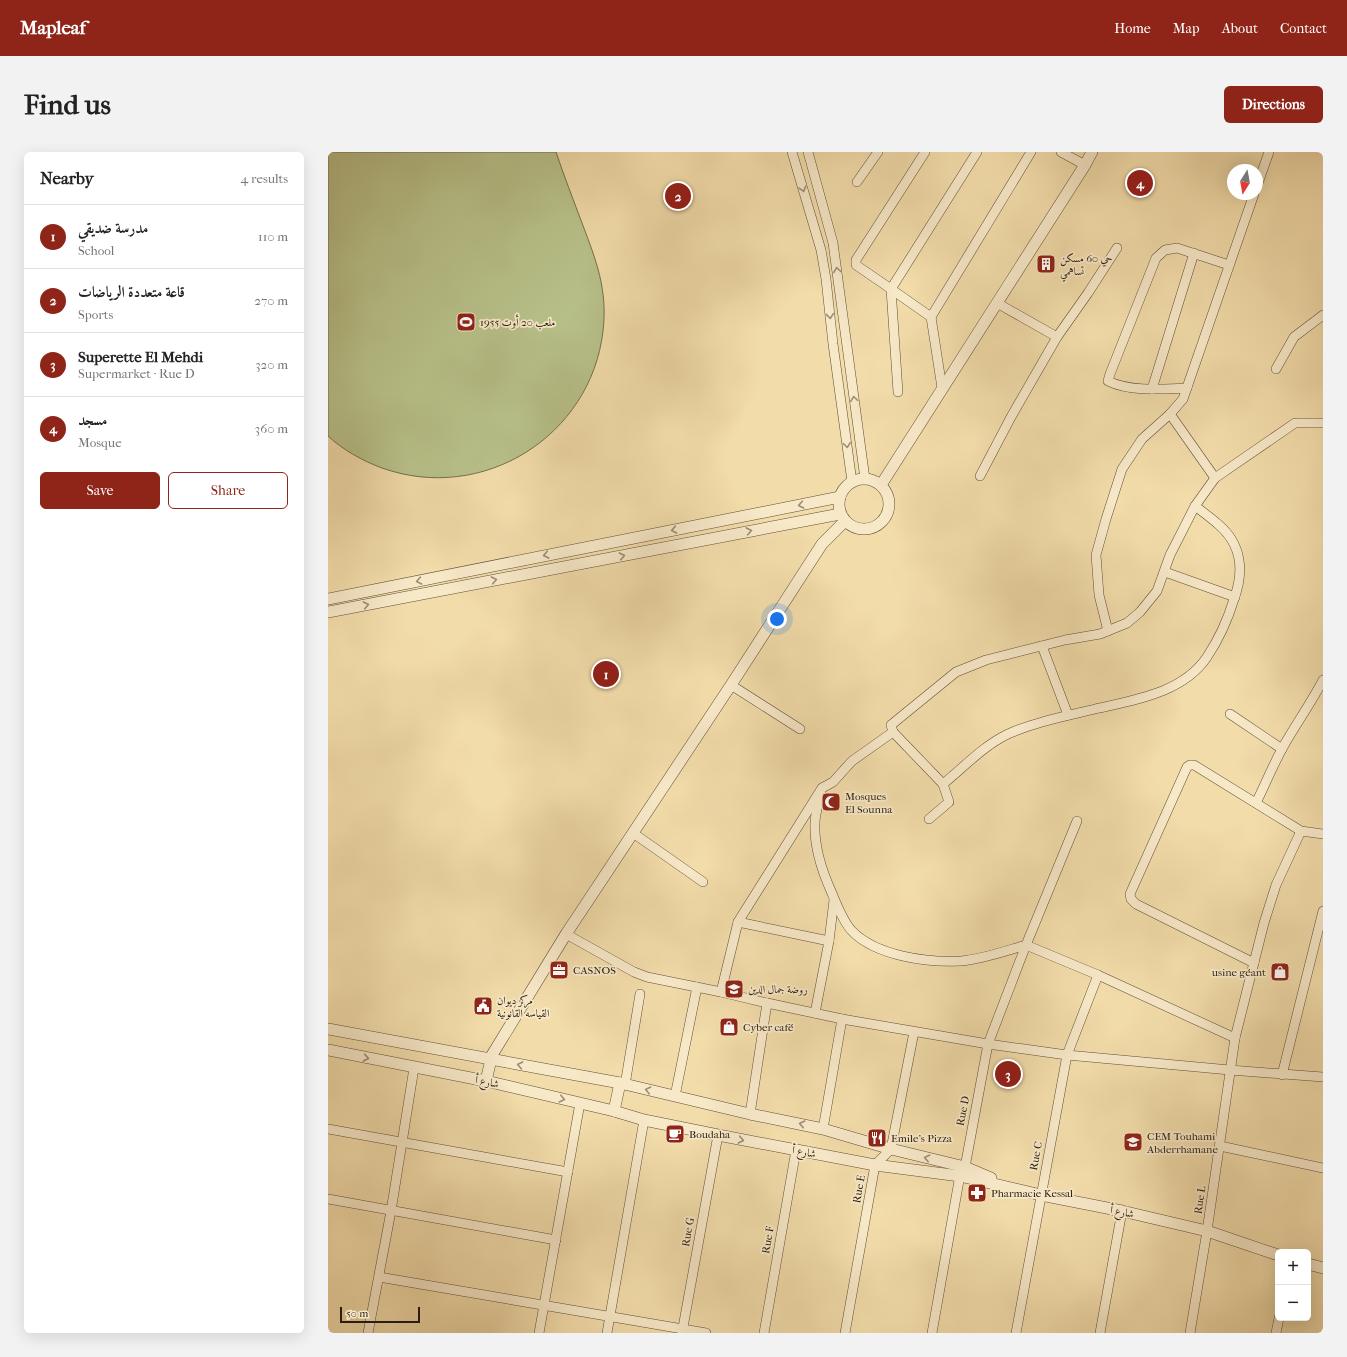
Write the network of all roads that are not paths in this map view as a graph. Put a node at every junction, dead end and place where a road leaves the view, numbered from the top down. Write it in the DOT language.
graph roads {
  1 [pos="792,152"];
  2 [pos="808,152"];
  3 [pos="878,152"];
  4 [pos="925,152"];
  5 [pos="977,152"];
  6 [pos="1031,152"];
  7 [pos="1061,152"];
  8 [pos="1092,152"];
  9 [pos="1269,152"];
  10 [pos="1085,165"];
  11 [pos="1263,169"];
  12 [pos="857,182"];
  13 [pos="1252,200"];
  14 [pos="1117,248"];
  15 [pos="1194,253"];
  16 [pos="1229,265"];
  17 [pos="891,289"];
  18 [pos="997,303"];
  19 [pos="1323,315"];
  20 [pos="931,317"];
  21 [pos="1058,337"];
  22 [pos="1276,369"];
  23 [pos="942,388"];
  24 [pos="1187,388"];
  25 [pos="1152,389"];
  26 [pos="898,392"];
  27 [pos="1170,414"];
  28 [pos="1323,423"];
  29 [pos="980,476"];
  30 [pos="1215,478"];
  31 [pos="865,479"];
  32 [pos="852,482"];
  33 [pos="881,485"];
  34 [pos="840,497"];
  35 [pos="1195,506"];
  36 [pos="843,518"];
  37 [pos="1164,572"];
  38 [pos="1235,596"];
  39 [pos="328,599"];
  40 [pos="328,612"];
  41 [pos="1108,631"];
  42 [pos="1042,646"];
  43 [pos="1323,680"];
  44 [pos="731,685"];
  45 [pos="1230,714"];
  46 [pos="1068,715"];
  47 [pos="800,729"];
  48 [pos="893,732"];
  49 [pos="1282,749"];
  50 [pos="943,784"];
  51 [pos="822,788"];
  52 [pos="1256,803"];
  53 [pos="929,819"];
  54 [pos="1077,821"];
  55 [pos="1302,832"];
  56 [pos="633,833"];
  57 [pos="1323,834"];
  58 [pos="703,882"];
  59 [pos="834,900"];
  60 [pos="1323,911"];
  61 [pos="738,922"];
  62 [pos="566,934"];
  63 [pos="829,941"];
  64 [pos="1026,945"];
  65 [pos="1254,963"];
  66 [pos="1098,975"];
  67 [pos="697,987"];
  68 [pos="721,992"];
  69 [pos="640,994"];
  70 [pos="767,1003"];
  71 [pos="815,1013"];
  72 [pos="842,1019"];
  73 [pos="328,1029"];
  74 [pos="914,1032"];
  75 [pos="1235,1038"];
  76 [pos="988,1044"];
  77 [pos="328,1050"];
  78 [pos="1067,1055"];
  79 [pos="490,1059"];
  80 [pos="414,1068"];
  81 [pos="1230,1070"];
  82 [pos="1282,1074"];
  83 [pos="1323,1077"];
  84 [pos="486,1081"];
  85 [pos="623,1084"];
  86 [pos="675,1096"];
  87 [pos="580,1103"];
  88 [pos="614,1111"];
  89 [pos="750,1114"];
  90 [pos="644,1120"];
  91 [pos="328,1129"];
  92 [pos="823,1129"];
  93 [pos="718,1135"];
  94 [pos="401,1142"];
  95 [pos="1220,1146"];
  96 [pos="891,1149"];
  97 [pos="796,1150"];
  98 [pos="875,1165"];
  99 [pos="1323,1168"];
  100 [pos="568,1172"];
  101 [pos="962,1173"];
  102 [pos="1016,1187"];
  103 [pos="1041,1195"];
  104 [pos="328,1199"];
  105 [pos="391,1211"];
  106 [pos="1122,1212"];
  107 [pos="1207,1231"];
  108 [pos="556,1240"];
  109 [pos="1275,1254"];
  110 [pos="1311,1265"];
  111 [pos="1323,1268"];
  112 [pos="379,1277"];
  113 [pos="545,1306"];
  114 [pos="610,1316"];
  115 [pos="1278,1321"];
  116 [pos="682,1331"];
  117 [pos="368,1333"];
  118 [pos="539,1333"];
  119 [pos="607,1333"];
  120 [pos="706,1333"];
  121 [pos="764,1333"];
  122 [pos="845,1333"];
  123 [pos="932,1333"];
  124 [pos="1016,1333"];
  125 [pos="1100,1333"];
  126 [pos="1190,1333"];
  127 [pos="1276,1333"];
  1 -- 32 [label="street, one-way"];
  31 -- 2 [label="street, one-way"];
  3 -- 12 [label="street"];
  4 -- 17 [label="street"];
  5 -- 17 [label="street"];
  6 -- 20 [label="street"];
  7 -- 10 [label="street"];
  8 -- 10 [label="street"];
  9 -- 11 [label="street"];
  10 -- 18 [label="street"];
  13 -- 16 [label="street"];
  14 -- 21 [label="street"];
  15 -- 16 [label="street"];
  15 -- 25 [label="street"];
  15 -- 25 [label="street"];
  16 -- 24 [label="street"];
  17 -- 20 [label="street"];
  17 -- 26 [label="street"];
  18 -- 21 [label="street"];
  18 -- 23 [label="street"];
  19 -- 22 [label="street"];
  20 -- 23 [label="street"];
  21 -- 29 [label="street"];
  23 -- 33 [label="street"];
  24 -- 25 [label="street"];
  24 -- 27 [label="street"];
  27 -- 30 [label="street"];
  27 -- 41 [label="street"];
  28 -- 30 [label="street"];
  30 -- 35 [label="street"];
  31 -- 32 [label="street"];
  31 -- 33 [label="street"];
  32 -- 34 [label="street"];
  33 -- 36 [label="street"];
  34 -- 36 [label="street"];
  34 -- 39 [label="street, one-way"];
  35 -- 37 [label="street"];
  35 -- 38 [label="street"];
  40 -- 36 [label="street, one-way"];
  36 -- 44 [label="street"];
  37 -- 38 [label="street"];
  37 -- 41 [label="street"];
  38 -- 46 [label="street"];
  41 -- 42 [label="street"];
  42 -- 46 [label="street"];
  42 -- 48 [label="street"];
  43 -- 49 [label="street"];
  44 -- 47 [label="street"];
  44 -- 56 [label="street"];
  45 -- 49 [label="street"];
  46 -- 50 [label="street"];
  48 -- 50 [label="street"];
  48 -- 51 [label="street"];
  49 -- 52 [label="street"];
  50 -- 53 [label="street"];
  51 -- 59 [label="street"];
  51 -- 61 [label="street"];
  52 -- 55 [label="street"];
  52 -- 65 [label="street"];
  54 -- 64 [label="street, Rue D"];
  55 -- 57 [label="street"];
  55 -- 65 [label="street, Rue L"];
  56 -- 58 [label="street"];
  56 -- 62 [label="street"];
  59 -- 63 [label="street"];
  59 -- 64 [label="street"];
  60 -- 82 [label="street"];
  61 -- 63 [label="street"];
  61 -- 68 [label="street"];
  62 -- 67 [label="street"];
  62 -- 79 [label="street"];
  63 -- 71 [label="street"];
  64 -- 66 [label="street"];
  64 -- 76 [label="street, Rue D"];
  65 -- 75 [label="street, Rue L"];
  66 -- 75 [label="street"];
  66 -- 78 [label="street, Rue C"];
  67 -- 68 [label="street"];
  67 -- 86 [label="street"];
  68 -- 70 [label="street"];
  69 -- 85 [label="street"];
  70 -- 71 [label="street"];
  70 -- 89 [label="street"];
  71 -- 72 [label="street"];
  72 -- 74 [label="street"];
  72 -- 92 [label="street"];
  73 -- 79 [label="street, شارع أ"];
  74 -- 76 [label="street"];
  74 -- 96 [label="street"];
  75 -- 81 [label="street, Rue L"];
  76 -- 78 [label="street"];
  76 -- 101 [label="street, Rue D"];
  77 -- 80 [label="street, شارع أ, one-way"];
  78 -- 81 [label="street"];
  78 -- 103 [label="street, Rue C"];
  79 -- 84 [label="street"];
  85 -- 79 [label="street, شارع أ, one-way"];
  80 -- 84 [label="street, شارع أ"];
  80 -- 94 [label="street"];
  81 -- 82 [label="street"];
  81 -- 95 [label="street, Rue L"];
  82 -- 83 [label="street"];
  84 -- 87 [label="street, شارع أ, one-way"];
  86 -- 85 [label="street, شارع أ, one-way"];
  85 -- 88 [label="street"];
  86 -- 89 [label="street, شارع أ"];
  87 -- 88 [label="street, شارع أ"];
  87 -- 100 [label="street"];
  88 -- 90 [label="street, شارع أ"];
  92 -- 89 [label="street, شارع أ, one-way"];
  90 -- 93 [label="street, شارع أ"];
  90 -- 114 [label="street"];
  91 -- 94 [label="street"];
  92 -- 96 [label="street, شارع أ"];
  93 -- 97 [label="street, شارع أ, one-way"];
  93 -- 116 [label="street, Rue G"];
  94 -- 100 [label="street"];
  94 -- 105 [label="street"];
  95 -- 99 [label="street"];
  95 -- 107 [label="street, Rue L"];
  96 -- 98 [label="street, Rue E"];
  101 -- 96 [label="street, شارع أ, one-way"];
  97 -- 98 [label="street, شارع أ"];
  97 -- 121 [label="street, Rue F"];
  98 -- 101 [label="street, شارع أ"];
  98 -- 122 [label="street, Rue E"];
  100 -- 108 [label="street"];
  101 -- 102 [label="street, شارع أ"];
  101 -- 102 [label="street, شارع أ"];
  101 -- 103 [label="street, شارع أ"];
  101 -- 123 [label="street, Rue D"];
  102 -- 103 [label="street"];
  103 -- 106 [label="street, شارع أ"];
  103 -- 124 [label="street, Rue C"];
  104 -- 105 [label="street"];
  105 -- 108 [label="street"];
  105 -- 112 [label="street"];
  106 -- 107 [label="street, شارع أ"];
  106 -- 125 [label="street"];
  107 -- 109 [label="street, شارع أ"];
  107 -- 126 [label="street, Rue L"];
  108 -- 113 [label="street"];
  110 -- 111 [label="street"];
  112 -- 113 [label="street"];
  112 -- 117 [label="street"];
  113 -- 114 [label="street"];
  113 -- 118 [label="street"];
  114 -- 116 [label="street"];
  114 -- 119 [label="street"];
  115 -- 127 [label="street"];
  116 -- 120 [label="street"];
}
